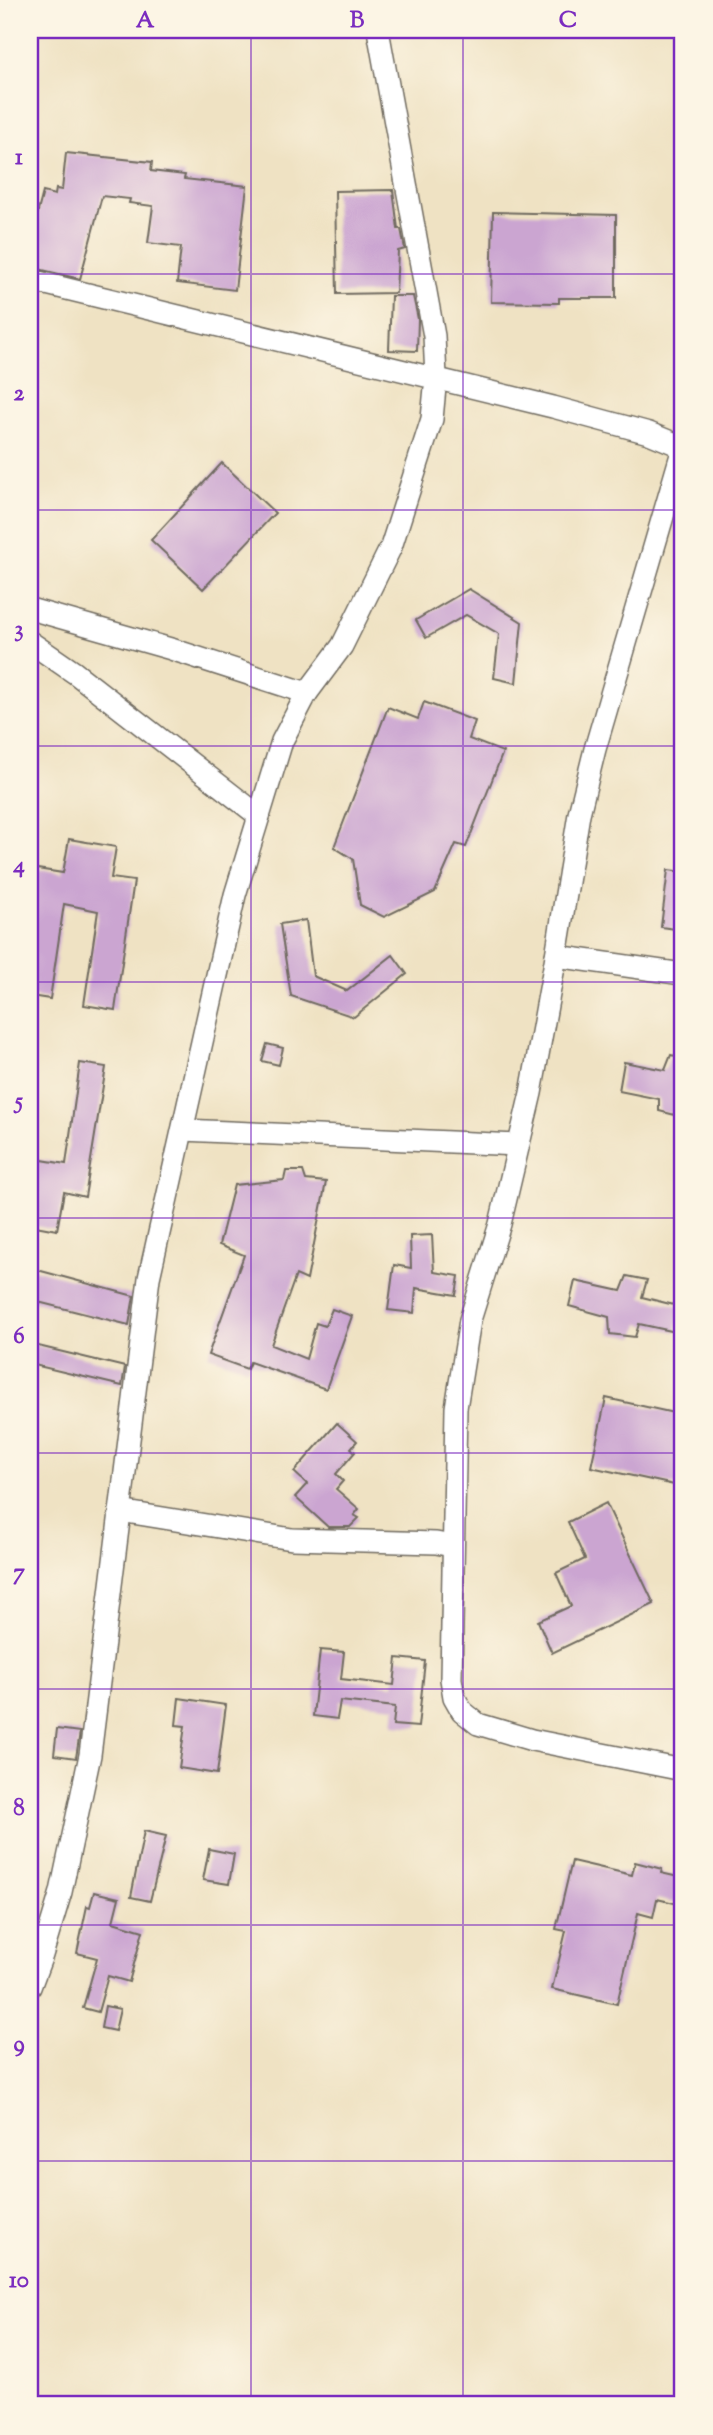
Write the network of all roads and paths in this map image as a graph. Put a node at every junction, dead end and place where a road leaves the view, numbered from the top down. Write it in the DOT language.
graph roads {
  1 [pos="378,30"];
  2 [pos="30,280"];
  3 [pos="436,377"];
  4 [pos="683,448"];
  5 [pos="30,609"];
  6 [pos="30,642"];
  7 [pos="307,693"];
  8 [pos="259,816"];
  9 [pos="556,956"];
  10 [pos="683,974"];
  11 [pos="183,1130"];
  12 [pos="518,1145"];
  13 [pos="120,1511"];
  14 [pos="452,1546"];
  15 [pos="683,1770"];
  16 [pos="30,1987"];
  1 -- 3 [label="street"];
  2 -- 3 [label="street"];
  3 -- 4 [label="street"];
  3 -- 7 [label="street"];
  4 -- 9 [label="street"];
  5 -- 7 [label="street"];
  6 -- 8 [label="street"];
  7 -- 8 [label="street"];
  8 -- 11 [label="street"];
  9 -- 10 [label="street"];
  9 -- 12 [label="street"];
  11 -- 12 [label="street"];
  11 -- 13 [label="street"];
  12 -- 14 [label="street"];
  13 -- 14 [label="street"];
  13 -- 16 [label="street"];
  14 -- 15 [label="street"];
}
